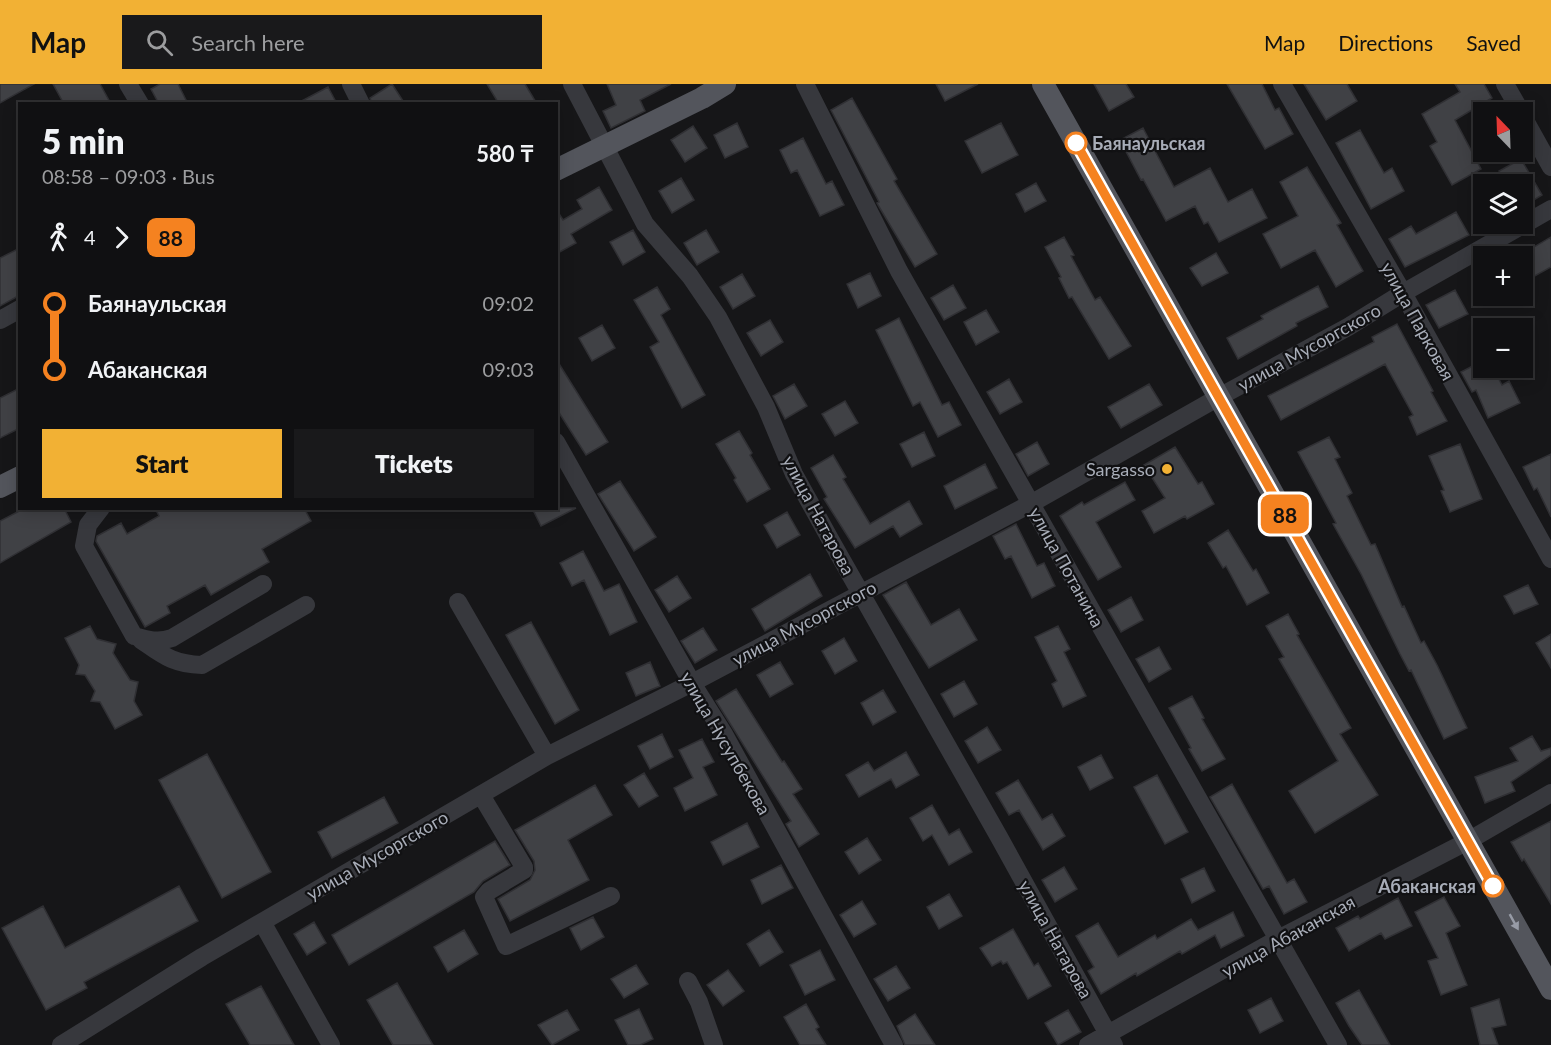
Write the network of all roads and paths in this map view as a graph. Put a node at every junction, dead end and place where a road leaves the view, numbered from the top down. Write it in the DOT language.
graph roads {
  1 [pos="128,84"];
  2 [pos="351,84"];
  3 [pos="572,84"];
  4 [pos="725,84"];
  5 [pos="805,84"];
  6 [pos="1043,84"];
  7 [pos="1282,84"];
  8 [pos="1506,84"];
  9 [pos="139,102"];
  10 [pos="360,102"];
  11 [pos="1516,102"];
  12 [pos="1533,134"];
  13 [pos="605,146"];
  14 [pos="1551,167"];
  15 [pos="558,169"];
  16 [pos="1551,209"];
  17 [pos="1403,293"];
  18 [pos="18,310"];
  19 [pos="0,320"];
  20 [pos="1219,397"];
  21 [pos="558,446"];
  22 [pos="18,478"];
  23 [pos="0,487"];
  24 [pos="1032,503"];
  25 [pos="99,510"];
  26 [pos="1551,559"];
  27 [pos="263,584"];
  28 [pos="860,594"];
  29 [pos="458,602"];
  30 [pos="306,605"];
  31 [pos="134,636"];
  32 [pos="692,683"];
  33 [pos="547,756"];
  34 [pos="1551,793"];
  35 [pos="481,795"];
  36 [pos="1468,841"];
  37 [pos="611,896"];
  38 [pos="262,922"];
  39 [pos="1278,939"];
  40 [pos="688,981"];
  41 [pos="1551,989"];
  42 [pos="1112,1040"];
  43 [pos="61,1045"];
  44 [pos="331,1045"];
  45 [pos="714,1045"];
  46 [pos="894,1045"];
  47 [pos="1088,1045"];
  48 [pos="1338,1045"];
  1 -- 9 [label="street"];
  2 -- 10 [label="street"];
  3 -- 13 [label="street, улица Натарова"];
  4 -- 13 [label="main road"];
  5 -- 24 [label="street, улица Потанина"];
  6 -- 20 [label="main road"];
  7 -- 17 [label="street, улица Парковая"];
  8 -- 11 [label="street"];
  12 -- 14 [label="street"];
  13 -- 15 [label="main road"];
  13 -- 28 [label="street, улица Натарова"];
  16 -- 17 [label="street, улица Мусоргского"];
  17 -- 20 [label="street, улица Мусоргского"];
  17 -- 26 [label="street, улица Парковая"];
  18 -- 19 [label="street"];
  20 -- 24 [label="street, улица Мусоргского"];
  20 -- 36 [label="main road"];
  21 -- 32 [label="street, улица Нусупбекова"];
  22 -- 23 [label="main road"];
  24 -- 28 [label="street, улица Мусоргского"];
  24 -- 39 [label="street, улица Потанина"];
  25 -- 31 [label="street"];
  27 -- 31 [label="street"];
  28 -- 32 [label="street, улица Мусоргского"];
  28 -- 42 [label="street, улица Натарова"];
  29 -- 33 [label="street"];
  30 -- 31 [label="street"];
  32 -- 33 [label="street, улица Мусоргского"];
  32 -- 46 [label="street, улица Нусупбекова"];
  33 -- 35 [label="street, улица Мусоргского"];
  34 -- 36 [label="street, улица Абаканская"];
  35 -- 37 [label="street"];
  35 -- 38 [label="street, улица Мусоргского"];
  36 -- 39 [label="street, улица Абаканская"];
  36 -- 41 [label="main road, one-way"];
  38 -- 43 [label="street, улица Мусоргского"];
  38 -- 44 [label="street"];
  39 -- 42 [label="street, улица Абаканская"];
  39 -- 48 [label="street, улица Потанина"];
  40 -- 45 [label="street"];
  42 -- 47 [label="street, улица Абаканская"];
}
